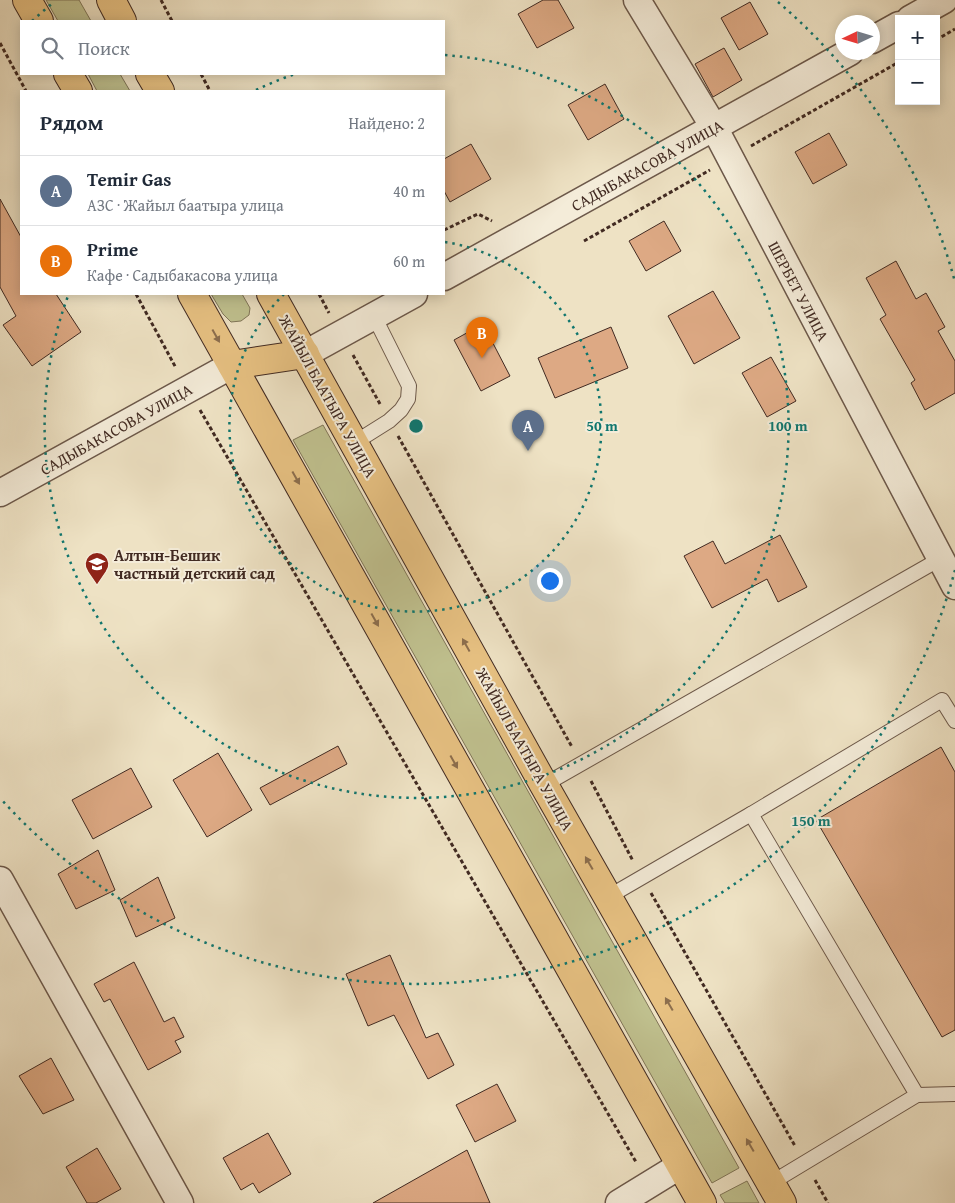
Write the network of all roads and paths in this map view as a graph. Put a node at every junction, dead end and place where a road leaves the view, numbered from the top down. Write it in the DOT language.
graph roads {
  1 [pos="27,0"];
  2 [pos="111,0"];
  3 [pos="161,0"];
  4 [pos="637,0"];
  5 [pos="944,0"];
  6 [pos="917,15"];
  7 [pos="38,20"];
  8 [pos="121,20"];
  9 [pos="171,20"];
  10 [pos="895,27"];
  11 [pos="955,30"];
  12 [pos="880,36"];
  13 [pos="940,38"];
  14 [pos="0,43"];
  15 [pos="836,60"];
  16 [pos="895,64"];
  17 [pos="69,75"];
  18 [pos="151,75"];
  19 [pos="202,75"];
  20 [pos="25,90"];
  21 [pos="77,90"];
  22 [pos="159,90"];
  23 [pos="209,90"];
  24 [pos="715,129"];
  25 [pos="744,150"];
  26 [pos="714,168"];
  27 [pos="584,241"];
  28 [pos="445,276"];
  29 [pos="137,295"];
  30 [pos="193,295"];
  31 [pos="272,295"];
  32 [pos="412,295"];
  33 [pos="374,316"];
  34 [pos="304,354"];
  35 [pos="232,365"];
  36 [pos="188,390"];
  37 [pos="354,443"];
  38 [pos="0,493"];
  39 [pos="940,559"];
  40 [pos="955,586"];
  41 [pos="955,721"];
  42 [pos="544,785"];
  43 [pos="751,814"];
  44 [pos="0,880"];
  45 [pos="608,896"];
  46 [pos="955,1094"];
  47 [pos="917,1095"];
  48 [pos="681,1165"];
  49 [pos="650,1184"];
  50 [pos="777,1193"];
  51 [pos="180,1203"];
  52 [pos="619,1203"];
  53 [pos="702,1203"];
  1 -- 7 [label="main road"];
  2 -- 8 [label="main road"];
  3 -- 9 [label="path"];
  4 -- 24 [label="street, ШЕРБЕТ УЛИЦА"];
  5 -- 6 [label="street"];
  10 -- 12 [label="street"];
  11 -- 13 [label="path"];
  14 -- 20 [label="path"];
  15 -- 24 [label="street, САДЫБАКАСОВА УЛИЦА"];
  16 -- 25 [label="path"];
  17 -- 21 [label="main road"];
  18 -- 22 [label="main road"];
  19 -- 23 [label="path"];
  24 -- 28 [label="street, САДЫБАКАСОВА УЛИЦА"];
  24 -- 39 [label="street, ШЕРБЕТ УЛИЦА"];
  26 -- 27 [label="path"];
  29 -- 36 [label="path"];
  30 -- 35 [label="main road, one-way"];
  31 -- 34 [label="main road, ЖАЙЫЛ БААТЫРА УЛИЦА"];
  32 -- 33 [label="street"];
  33 -- 34 [label="street"];
  33 -- 37 [label="lane"];
  34 -- 35 [label="main road"];
  34 -- 37 [label="main road, ЖАЙЫЛ БААТЫРА УЛИЦА"];
  35 -- 36 [label="street, САДЫБАКАСОВА УЛИЦА"];
  35 -- 48 [label="main road, one-way"];
  36 -- 38 [label="street, САДЫБАКАСОВА УЛИЦА"];
  36 -- 49 [label="path"];
  42 -- 37 [label="main road, ЖАЙЫЛ БААТЫРА УЛИЦА, one-way"];
  39 -- 40 [label="street, ШЕРБЕТ УЛИЦА"];
  39 -- 42 [label="lane"];
  41 -- 43 [label="lane"];
  45 -- 42 [label="main road, ЖАЙЫЛ БААТЫРА УЛИЦА, one-way"];
  43 -- 45 [label="lane"];
  43 -- 47 [label="lane"];
  44 -- 51 [label="street"];
  50 -- 45 [label="main road, ЖАЙЫЛ БААТЫРА УЛИЦА, one-way"];
  46 -- 47 [label="lane"];
  47 -- 50 [label="lane"];
  48 -- 49 [label="street"];
  48 -- 53 [label="main road"];
  49 -- 52 [label="street"];
}
